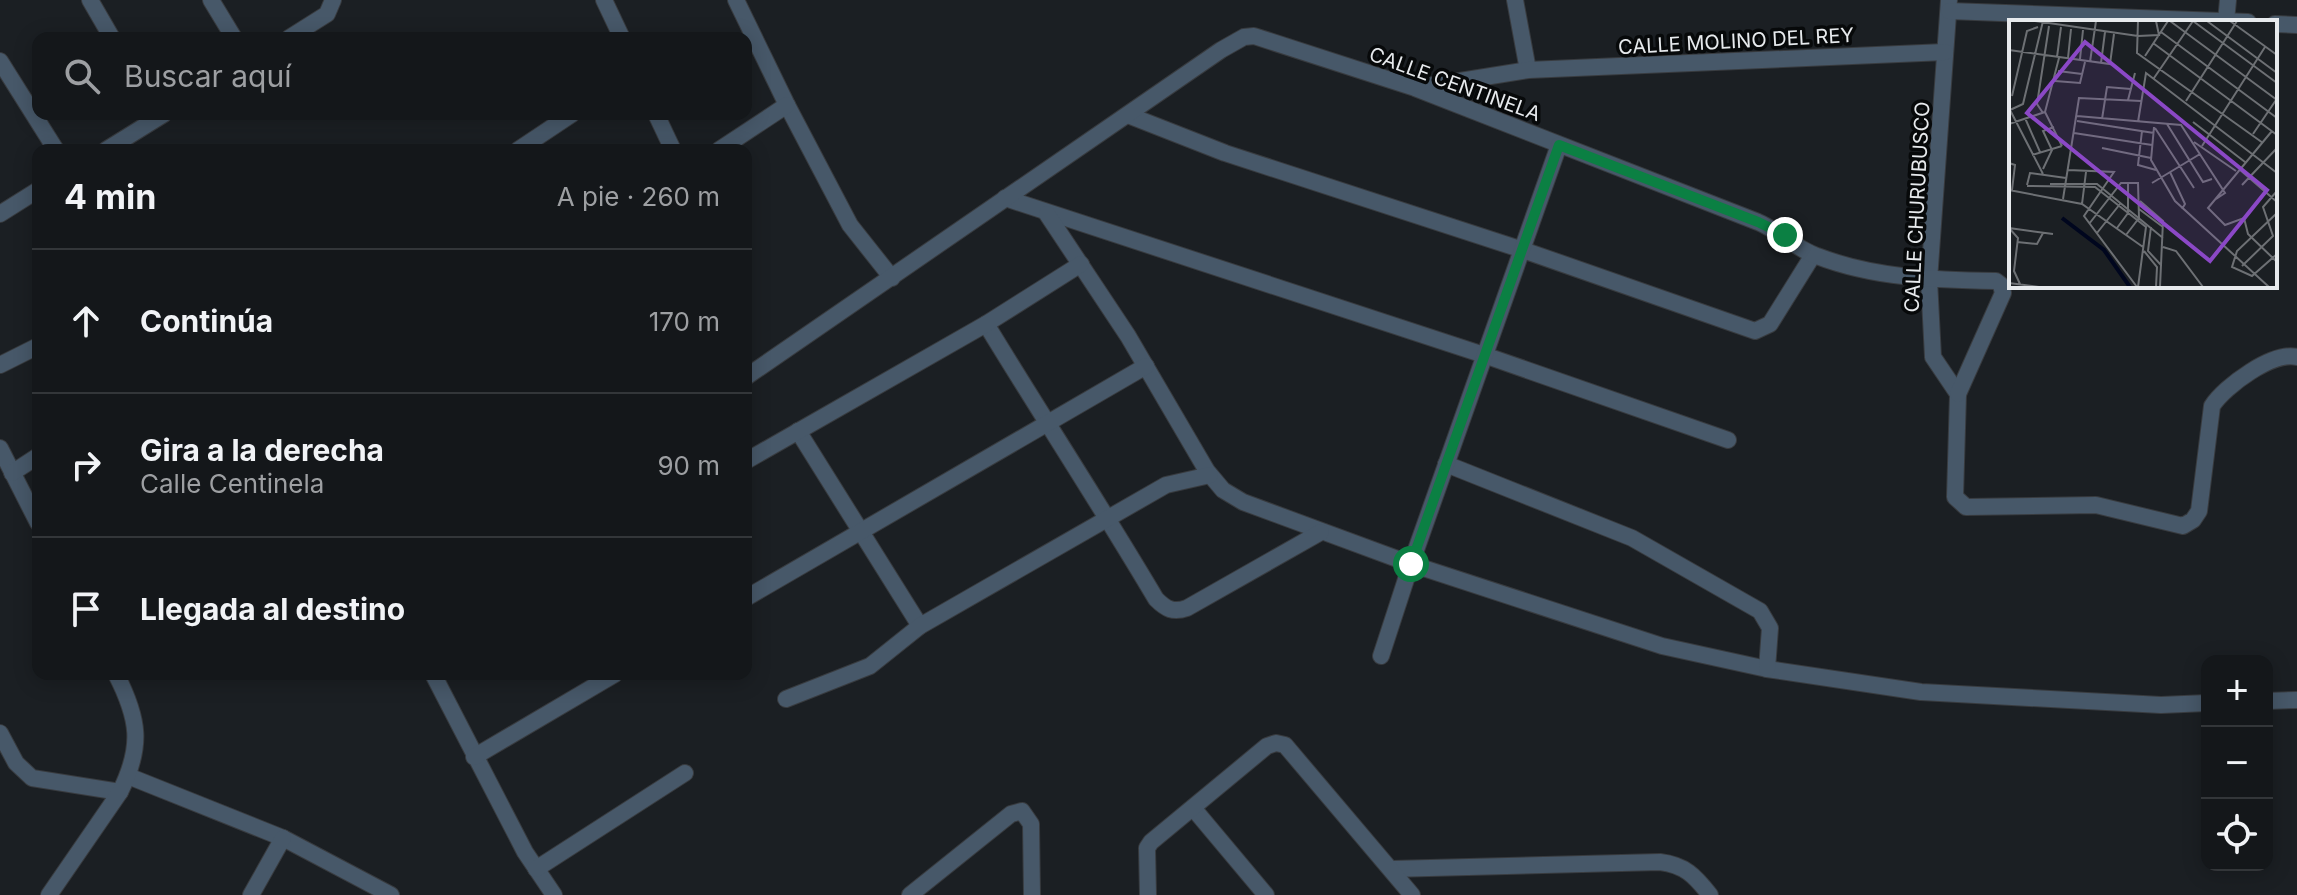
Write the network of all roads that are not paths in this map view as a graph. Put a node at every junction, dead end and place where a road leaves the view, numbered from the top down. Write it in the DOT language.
graph roads {
  1 [pos="90,0"];
  2 [pos="211,0"];
  3 [pos="333,0"];
  4 [pos="604,0"];
  5 [pos="736,0"];
  6 [pos="1515,0"];
  7 [pos="2228,0"];
  8 [pos="1949,6"];
  9 [pos="2088,12"];
  10 [pos="2211,20"];
  11 [pos="2226,20"];
  12 [pos="2277,24"];
  13 [pos="2297,25"];
  14 [pos="109,32"];
  15 [pos="230,32"];
  16 [pos="298,32"];
  17 [pos="619,32"];
  18 [pos="752,32"];
  19 [pos="752,33"];
  20 [pos="1945,52"];
  21 [pos="0,61"];
  22 [pos="1528,70"];
  23 [pos="1415,88"];
  24 [pos="787,105"];
  25 [pos="32,112"];
  26 [pos="1128,115"];
  27 [pos="37,120"];
  28 [pos="152,120"];
  29 [pos="563,120"];
  30 [pos="659,120"];
  31 [pos="52,144"];
  32 [pos="121,144"];
  33 [pos="527,144"];
  34 [pos="670,144"];
  35 [pos="728,144"];
  36 [pos="1559,145"];
  37 [pos="32,194"];
  38 [pos="1005,198"];
  39 [pos="0,214"];
  40 [pos="1047,214"];
  41 [pos="1523,250"];
  42 [pos="1813,255"];
  43 [pos="1081,264"];
  44 [pos="892,278"];
  45 [pos="1929,280"];
  46 [pos="986,324"];
  47 [pos="32,349"];
  48 [pos="1484,355"];
  49 [pos="2297,357"];
  50 [pos="0,365"];
  51 [pos="1146,366"];
  52 [pos="752,373"];
  53 [pos="1958,394"];
  54 [pos="1046,424"];
  55 [pos="798,431"];
  56 [pos="1728,440"];
  57 [pos="0,448"];
  58 [pos="752,458"];
  59 [pos="32,460"];
  60 [pos="1446,464"];
  61 [pos="12,473"];
  62 [pos="1210,475"];
  63 [pos="32,511"];
  64 [pos="1107,518"];
  65 [pos="860,532"];
  66 [pos="1321,532"];
  67 [pos="1411,564"];
  68 [pos="752,595"];
  69 [pos="920,626"];
  70 [pos="1381,656"];
  71 [pos="1767,669"];
  72 [pos="119,680"];
  73 [pos="436,680"];
  74 [pos="605,680"];
  75 [pos="786,699"];
  76 [pos="2297,700"];
  77 [pos="2273,701"];
  78 [pos="2201,703"];
  79 [pos="0,733"];
  80 [pos="474,757"];
  81 [pos="685,773"];
  82 [pos="128,776"];
  83 [pos="120,792"];
  84 [pos="1193,808"];
  85 [pos="283,838"];
  86 [pos="536,869"];
  87 [pos="1391,869"];
  88 [pos="49,895"];
  89 [pos="251,895"];
  90 [pos="391,895"];
  91 [pos="554,895"];
  92 [pos="910,895"];
  93 [pos="1032,895"];
  94 [pos="1148,895"];
  95 [pos="1266,895"];
  96 [pos="1412,895"];
  97 [pos="1710,895"];
  1 -- 14 [label="street"];
  2 -- 15 [label="street"];
  3 -- 16 [label="street"];
  4 -- 17 [label="street"];
  5 -- 18 [label="street"];
  6 -- 22 [label="street"];
  7 -- 11 [label="street"];
  8 -- 9 [label="street"];
  8 -- 20 [label="street, CALLE CHURUBUSCO"];
  9 -- 10 [label="street"];
  12 -- 13 [label="street"];
  19 -- 24 [label="street"];
  20 -- 22 [label="street, CALLE MOLINO DEL REY"];
  20 -- 45 [label="street, CALLE CHURUBUSCO"];
  21 -- 25 [label="street"];
  22 -- 23 [label="street, CALLE MOLINO DEL REY"];
  23 -- 26 [label="street, CALLE CENTINELA"];
  23 -- 36 [label="street, CALLE CENTINELA"];
  24 -- 35 [label="street"];
  24 -- 44 [label="street"];
  26 -- 38 [label="street"];
  26 -- 41 [label="street"];
  27 -- 31 [label="street"];
  28 -- 32 [label="street"];
  29 -- 33 [label="street"];
  30 -- 34 [label="street"];
  36 -- 41 [label="street"];
  36 -- 42 [label="street, CALLE CENTINELA"];
  37 -- 39 [label="street"];
  38 -- 40 [label="street"];
  38 -- 44 [label="street"];
  40 -- 43 [label="street"];
  40 -- 48 [label="street"];
  41 -- 42 [label="street"];
  41 -- 48 [label="street"];
  42 -- 45 [label="street, CALLE CENTINELA"];
  43 -- 46 [label="street"];
  43 -- 51 [label="street"];
  44 -- 52 [label="street"];
  45 -- 53 [label="street, CALLE CHURUBUSCO"];
  45 -- 53 [label="street, CALLE CENTINELA"];
  46 -- 54 [label="street"];
  46 -- 55 [label="street"];
  47 -- 50 [label="street"];
  48 -- 56 [label="street"];
  48 -- 60 [label="street"];
  49 -- 53 [label="street"];
  51 -- 54 [label="street"];
  51 -- 62 [label="street"];
  54 -- 64 [label="street"];
  54 -- 65 [label="street"];
  55 -- 58 [label="street"];
  55 -- 65 [label="street"];
  57 -- 61 [label="street"];
  59 -- 61 [label="street"];
  60 -- 67 [label="street"];
  60 -- 71 [label="street"];
  61 -- 63 [label="street"];
  62 -- 64 [label="street"];
  62 -- 66 [label="street"];
  64 -- 66 [label="street"];
  64 -- 69 [label="street"];
  65 -- 68 [label="street"];
  65 -- 69 [label="street"];
  66 -- 67 [label="street"];
  67 -- 70 [label="street"];
  67 -- 71 [label="street"];
  69 -- 75 [label="street"];
  71 -- 78 [label="street"];
  72 -- 82 [label="street"];
  73 -- 80 [label="street"];
  74 -- 80 [label="street"];
  76 -- 77 [label="street"];
  79 -- 83 [label="street"];
  80 -- 86 [label="street"];
  81 -- 86 [label="street"];
  82 -- 83 [label="street"];
  82 -- 85 [label="street"];
  83 -- 88 [label="street"];
  84 -- 87 [label="street"];
  84 -- 94 [label="street"];
  84 -- 95 [label="street"];
  85 -- 89 [label="street"];
  85 -- 90 [label="street"];
  86 -- 91 [label="street"];
  87 -- 96 [label="street"];
  87 -- 97 [label="street"];
  92 -- 93 [label="street"];
}
